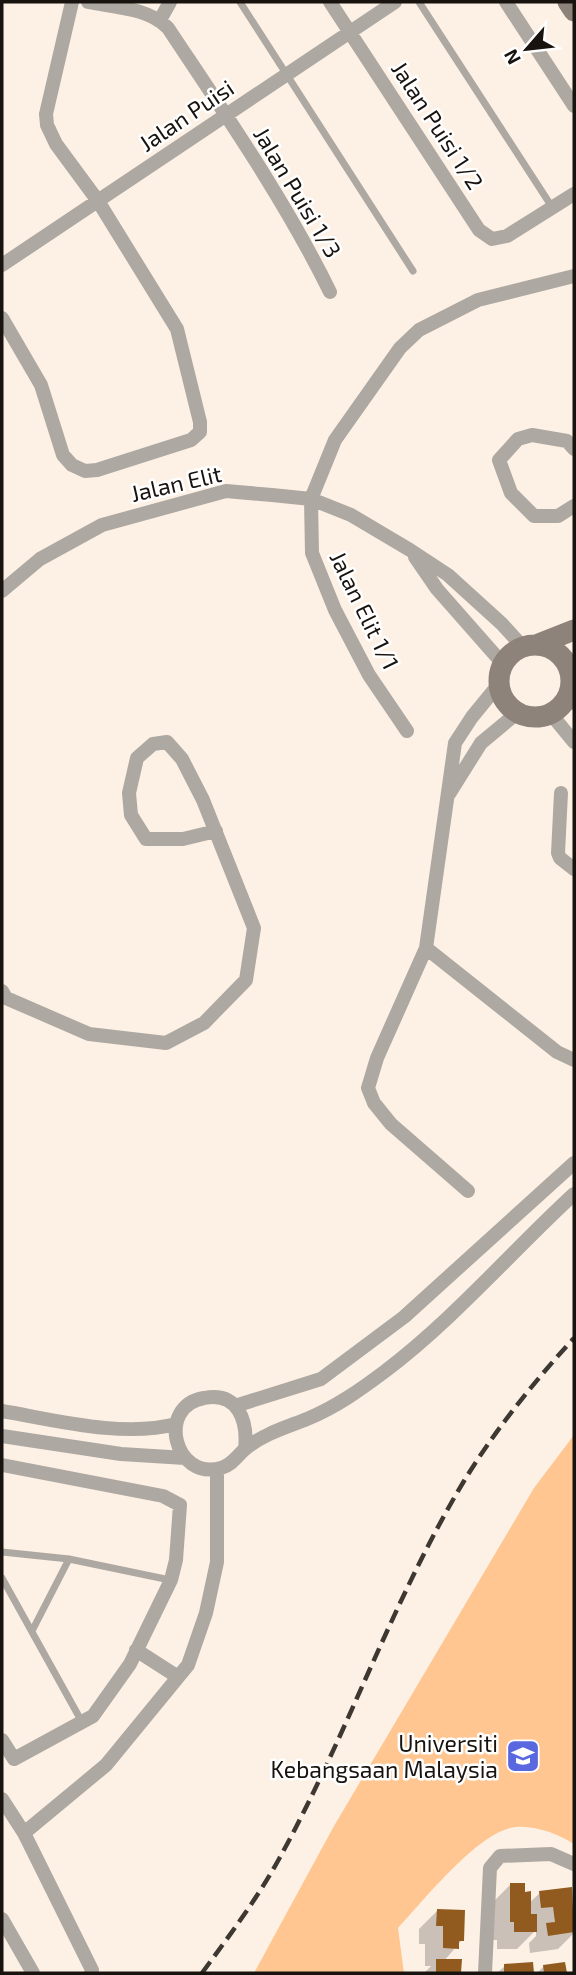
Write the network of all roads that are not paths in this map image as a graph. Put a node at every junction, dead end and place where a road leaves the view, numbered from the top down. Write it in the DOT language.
graph roads {
  1 [pos="72,2"];
  2 [pos="88,2"];
  3 [pos="170,2"];
  4 [pos="240,2"];
  5 [pos="330,2"];
  6 [pos="395,2"];
  7 [pos="419,2"];
  8 [pos="506,2"];
  9 [pos="568,2"];
  10 [pos="574,10"];
  11 [pos="160,20"];
  12 [pos="351,32"];
  13 [pos="287,75"];
  14 [pos="574,106"];
  15 [pos="226,115"];
  16 [pos="574,194"];
  17 [pos="98,201"];
  18 [pos="552,208"];
  19 [pos="2,265"];
  20 [pos="412,271"];
  21 [pos="574,276"];
  22 [pos="330,292"];
  23 [pos="2,318"];
  24 [pos="574,449"];
  25 [pos="311,499"];
  26 [pos="574,506"];
  27 [pos="410,550"];
  28 [pos="2,591"];
  29 [pos="574,631"];
  30 [pos="529,646"];
  31 [pos="501,674"];
  32 [pos="572,690"];
  33 [pos="517,713"];
  34 [pos="551,714"];
  35 [pos="407,732"];
  36 [pos="574,743"];
  37 [pos="561,793"];
  38 [pos="447,798"];
  39 [pos="216,831"];
  40 [pos="574,869"];
  41 [pos="426,948"];
  42 [pos="2,991"];
  43 [pos="574,1060"];
  44 [pos="574,1163"];
  45 [pos="468,1191"];
  46 [pos="574,1194"];
  47 [pos="235,1406"];
  48 [pos="2,1411"];
  49 [pos="176,1424"];
  50 [pos="2,1436"];
  51 [pos="245,1449"];
  52 [pos="185,1458"];
  53 [pos="2,1465"];
  54 [pos="217,1469"];
  55 [pos="2,1552"];
  56 [pos="69,1559"];
  57 [pos="2,1578"];
  58 [pos="171,1580"];
  59 [pos="32,1631"];
  60 [pos="136,1650"];
  61 [pos="178,1677"];
  62 [pos="82,1723"];
  63 [pos="2,1740"];
  64 [pos="2,1799"];
  65 [pos="23,1833"];
  66 [pos="574,1864"];
  67 [pos="2,1919"];
  68 [pos="33,1973"];
  69 [pos="91,1973"];
  70 [pos="485,1973"];
  1 -- 17 [label="street"];
  2 -- 11 [label="street"];
  3 -- 11 [label="street"];
  4 -- 13 [label="lane"];
  5 -- 12 [label="street, Jalan Puisi 1/2"];
  6 -- 12 [label="street, Jalan Puisi"];
  7 -- 18 [label="lane"];
  8 -- 14 [label="street"];
  9 -- 10 [label="street"];
  11 -- 15 [label="street, Jalan Puisi 1/3"];
  12 -- 13 [label="street, Jalan Puisi"];
  12 -- 18 [label="street, Jalan Puisi 1/2"];
  13 -- 15 [label="street, Jalan Puisi"];
  13 -- 20 [label="lane"];
  15 -- 17 [label="street, Jalan Puisi"];
  15 -- 22 [label="street, Jalan Puisi 1/3"];
  16 -- 18 [label="street"];
  17 -- 19 [label="street, Jalan Puisi"];
  17 -- 23 [label="street"];
  21 -- 25 [label="street"];
  24 -- 26 [label="street"];
  25 -- 27 [label="street, Jalan Elit"];
  25 -- 28 [label="street, Jalan Elit"];
  25 -- 35 [label="street, Jalan Elit 1/1"];
  27 -- 30 [label="street, Jalan Elit"];
  27 -- 31 [label="street, Jalan Elit"];
  29 -- 30 [label="street"];
  30 -- 31 [label="street"];
  30 -- 32 [label="street"];
  31 -- 33 [label="street"];
  31 -- 38 [label="street"];
  32 -- 34 [label="street"];
  33 -- 34 [label="street"];
  33 -- 38 [label="street"];
  34 -- 36 [label="street"];
  37 -- 40 [label="street"];
  38 -- 41 [label="street"];
  39 -- 39 [label="street"];
  39 -- 42 [label="street"];
  41 -- 43 [label="street"];
  41 -- 45 [label="street"];
  44 -- 47 [label="street"];
  46 -- 51 [label="street"];
  47 -- 49 [label="street"];
  47 -- 51 [label="street"];
  48 -- 49 [label="street"];
  49 -- 52 [label="street"];
  50 -- 52 [label="street"];
  51 -- 54 [label="street"];
  52 -- 54 [label="street"];
  53 -- 58 [label="street"];
  54 -- 61 [label="street"];
  55 -- 56 [label="lane"];
  56 -- 58 [label="lane"];
  56 -- 59 [label="lane"];
  57 -- 59 [label="lane"];
  58 -- 60 [label="street"];
  59 -- 62 [label="lane"];
  60 -- 61 [label="street"];
  60 -- 62 [label="street"];
  61 -- 65 [label="street"];
  62 -- 63 [label="street"];
  64 -- 65 [label="street"];
  65 -- 69 [label="street"];
  66 -- 70 [label="street"];
  67 -- 68 [label="street"];
}
